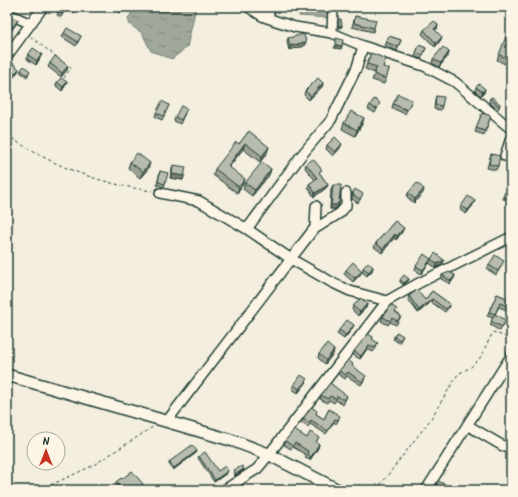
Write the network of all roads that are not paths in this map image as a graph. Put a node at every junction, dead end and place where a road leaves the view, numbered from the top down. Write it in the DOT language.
graph roads {
  1 [pos="43,7"];
  2 [pos="248,7"];
  3 [pos="272,7"];
  4 [pos="333,7"];
  5 [pos="12,15"];
  6 [pos="267,18"];
  7 [pos="31,24"];
  8 [pos="332,32"];
  9 [pos="363,46"];
  10 [pos="7,56"];
  11 [pos="507,127"];
  12 [pos="511,138"];
  13 [pos="505,156"];
  14 [pos="160,193"];
  15 [pos="346,193"];
  16 [pos="316,206"];
  17 [pos="316,228"];
  18 [pos="248,229"];
  19 [pos="511,237"];
  20 [pos="291,260"];
  21 [pos="387,301"];
  22 [pos="511,356"];
  23 [pos="7,375"];
  24 [pos="163,420"];
  25 [pos="467,425"];
  26 [pos="511,446"];
  27 [pos="268,454"];
  28 [pos="224,490"];
  29 [pos="338,490"];
  30 [pos="426,490"];
  1 -- 7 [label="street"];
  2 -- 6 [label="street"];
  3 -- 6 [label="street"];
  4 -- 8 [label="street"];
  5 -- 7 [label="street"];
  6 -- 8 [label="street"];
  7 -- 10 [label="street"];
  8 -- 9 [label="street"];
  9 -- 11 [label="street"];
  9 -- 18 [label="street"];
  12 -- 13 [label="street"];
  14 -- 18 [label="street"];
  15 -- 17 [label="street"];
  16 -- 17 [label="street"];
  17 -- 20 [label="street"];
  18 -- 20 [label="street"];
  19 -- 21 [label="street"];
  20 -- 21 [label="street"];
  20 -- 24 [label="street"];
  21 -- 27 [label="street"];
  22 -- 25 [label="street"];
  23 -- 24 [label="main road"];
  24 -- 27 [label="main road"];
  25 -- 26 [label="street"];
  25 -- 30 [label="street"];
  27 -- 28 [label="street"];
  27 -- 29 [label="main road"];
}
